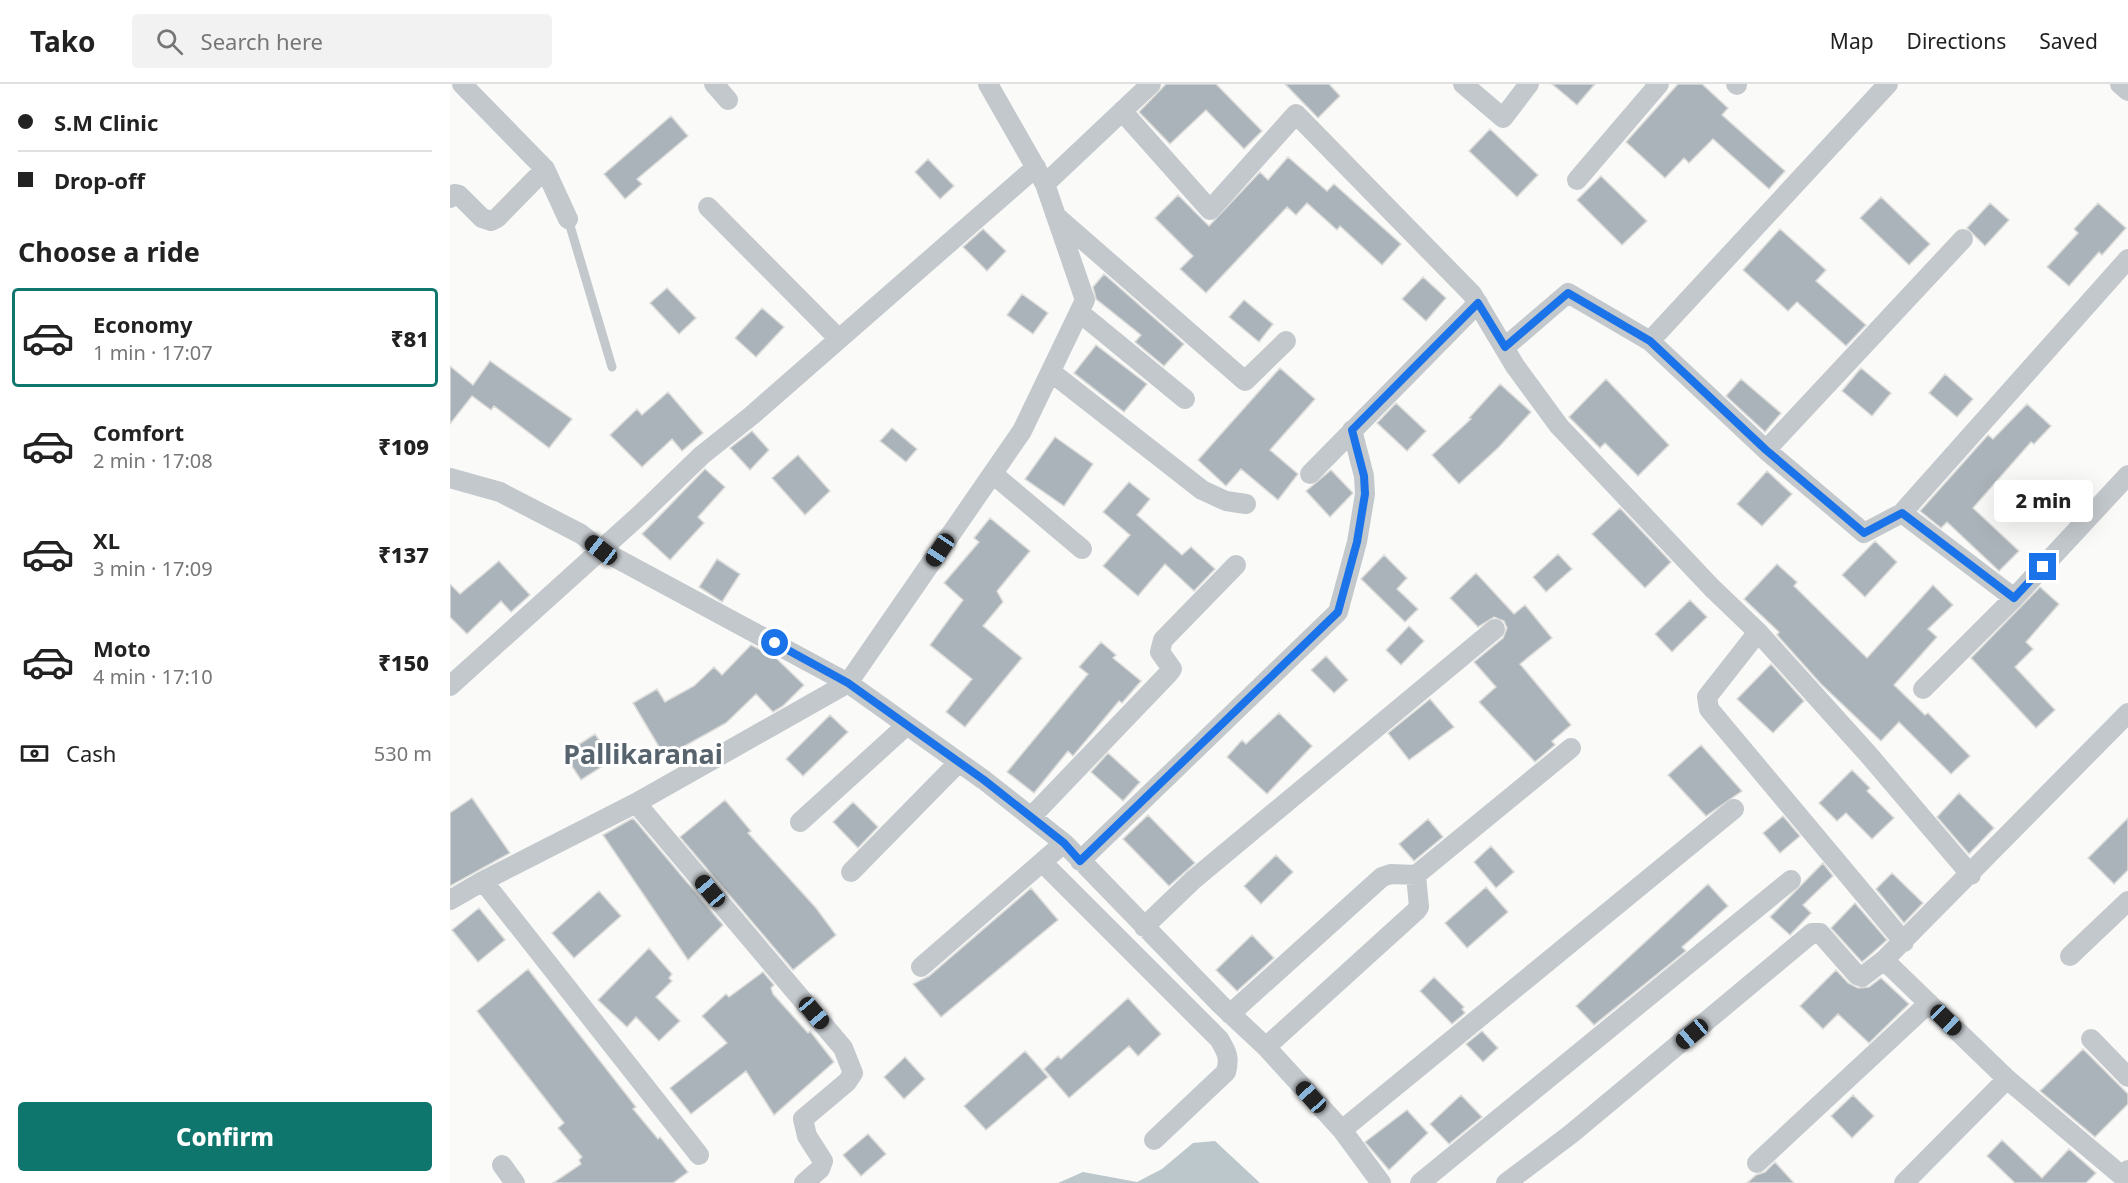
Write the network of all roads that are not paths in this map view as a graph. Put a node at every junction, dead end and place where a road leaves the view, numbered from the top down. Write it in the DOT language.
graph roads {
  1 [pos="714,84"];
  2 [pos="988,84"];
  3 [pos="1151,84"];
  4 [pos="1463,84"];
  5 [pos="1529,84"];
  6 [pos="1659,84"];
  7 [pos="1888,84"];
  8 [pos="2120,84"];
  9 [pos="471,87"];
  10 [pos="2128,91"];
  11 [pos="728,100"];
  12 [pos="1122,111"];
  13 [pos="545,169"];
  14 [pos="1041,175"];
  15 [pos="1577,180"];
  16 [pos="450,198"];
  17 [pos="708,207"];
  18 [pos="1057,217"];
  19 [pos="568,219"];
  20 [pos="1963,239"];
  21 [pos="2128,259"];
  22 [pos="1478,303"];
  23 [pos="1079,312"];
  24 [pos="839,339"];
  25 [pos="1286,341"];
  26 [pos="1650,341"];
  27 [pos="1505,347"];
  28 [pos="612,367"];
  29 [pos="1051,372"];
  30 [pos="1185,399"];
  31 [pos="1352,430"];
  32 [pos="1766,450"];
  33 [pos="993,474"];
  34 [pos="1310,474"];
  35 [pos="2128,475"];
  36 [pos="450,478"];
  37 [pos="1246,504"];
  38 [pos="1902,513"];
  39 [pos="1082,549"];
  40 [pos="601,550"];
  41 [pos="1236,565"];
  42 [pos="2014,598"];
  43 [pos="1495,629"];
  44 [pos="1758,632"];
  45 [pos="848,683"];
  46 [pos="450,686"];
  47 [pos="1923,689"];
  48 [pos="2128,713"];
  49 [pos="907,725"];
  50 [pos="1571,748"];
  51 [pos="958,762"];
  52 [pos="636,803"];
  53 [pos="1734,810"];
  54 [pos="1031,817"];
  55 [pos="800,822"];
  56 [pos="1064,843"];
  57 [pos="1080,861"];
  58 [pos="1042,862"];
  59 [pos="851,872"];
  60 [pos="1416,875"];
  61 [pos="1971,875"];
  62 [pos="1791,880"];
  63 [pos="483,881"];
  64 [pos="450,900"];
  65 [pos="2128,901"];
  66 [pos="1144,927"];
  67 [pos="1904,942"];
  68 [pos="2070,956"];
  69 [pos="1884,960"];
  70 [pos="921,967"];
  71 [pos="1929,1004"];
  72 [pos="1230,1014"];
  73 [pos="2091,1039"];
  74 [pos="1266,1047"];
  75 [pos="2128,1077"];
  76 [pos="2007,1078"];
  77 [pos="1342,1130"];
  78 [pos="1154,1140"];
  79 [pos="699,1155"];
  80 [pos="1757,1162"];
  81 [pos="502,1165"];
  82 [pos="2122,1176"];
  83 [pos="1909,1182"];
  84 [pos="515,1183"];
  85 [pos="804,1183"];
  86 [pos="1381,1183"];
  87 [pos="1420,1183"];
  88 [pos="1506,1183"];
  1 -- 11 [label="street"];
  2 -- 14 [label="street"];
  3 -- 12 [label="street"];
  4 -- 5 [label="street"];
  6 -- 15 [label="street"];
  7 -- 26 [label="street"];
  8 -- 10 [label="street"];
  9 -- 13 [label="street"];
  12 -- 14 [label="street"];
  12 -- 22 [label="street"];
  13 -- 16 [label="street"];
  13 -- 19 [label="street"];
  14 -- 18 [label="street"];
  14 -- 24 [label="street"];
  17 -- 24 [label="street"];
  18 -- 23 [label="street"];
  18 -- 25 [label="street"];
  19 -- 28 [label="lane"];
  20 -- 32 [label="street"];
  21 -- 38 [label="street"];
  22 -- 27 [label="street"];
  22 -- 31 [label="street"];
  23 -- 29 [label="street"];
  23 -- 30 [label="street"];
  24 -- 40 [label="street"];
  26 -- 27 [label="street"];
  26 -- 32 [label="street"];
  27 -- 44 [label="street"];
  29 -- 33 [label="street"];
  29 -- 37 [label="street"];
  31 -- 34 [label="street"];
  31 -- 57 [label="street"];
  32 -- 38 [label="street"];
  33 -- 39 [label="street"];
  33 -- 45 [label="street"];
  35 -- 42 [label="street"];
  36 -- 40 [label="street"];
  38 -- 42 [label="street"];
  40 -- 45 [label="street"];
  40 -- 46 [label="street"];
  41 -- 54 [label="street"];
  42 -- 47 [label="street"];
  43 -- 66 [label="street"];
  44 -- 61 [label="street"];
  44 -- 67 [label="street"];
  45 -- 49 [label="street"];
  45 -- 52 [label="street"];
  48 -- 61 [label="street"];
  49 -- 51 [label="street"];
  49 -- 55 [label="street"];
  50 -- 60 [label="street"];
  51 -- 54 [label="street"];
  51 -- 59 [label="street"];
  52 -- 63 [label="street"];
  52 -- 85 [label="street"];
  53 -- 77 [label="street"];
  54 -- 56 [label="street"];
  56 -- 57 [label="street"];
  56 -- 58 [label="street"];
  57 -- 66 [label="street"];
  58 -- 70 [label="street"];
  58 -- 78 [label="street"];
  60 -- 72 [label="street"];
  60 -- 74 [label="street"];
  61 -- 67 [label="street"];
  62 -- 87 [label="street"];
  63 -- 64 [label="street"];
  63 -- 79 [label="street"];
  65 -- 68 [label="street"];
  66 -- 72 [label="street"];
  67 -- 69 [label="street"];
  69 -- 71 [label="street"];
  69 -- 88 [label="street"];
  71 -- 76 [label="street"];
  71 -- 80 [label="street"];
  72 -- 74 [label="street"];
  73 -- 75 [label="street"];
  74 -- 77 [label="street"];
  76 -- 82 [label="street"];
  76 -- 83 [label="street"];
  77 -- 86 [label="street"];
  81 -- 84 [label="street"];
}
